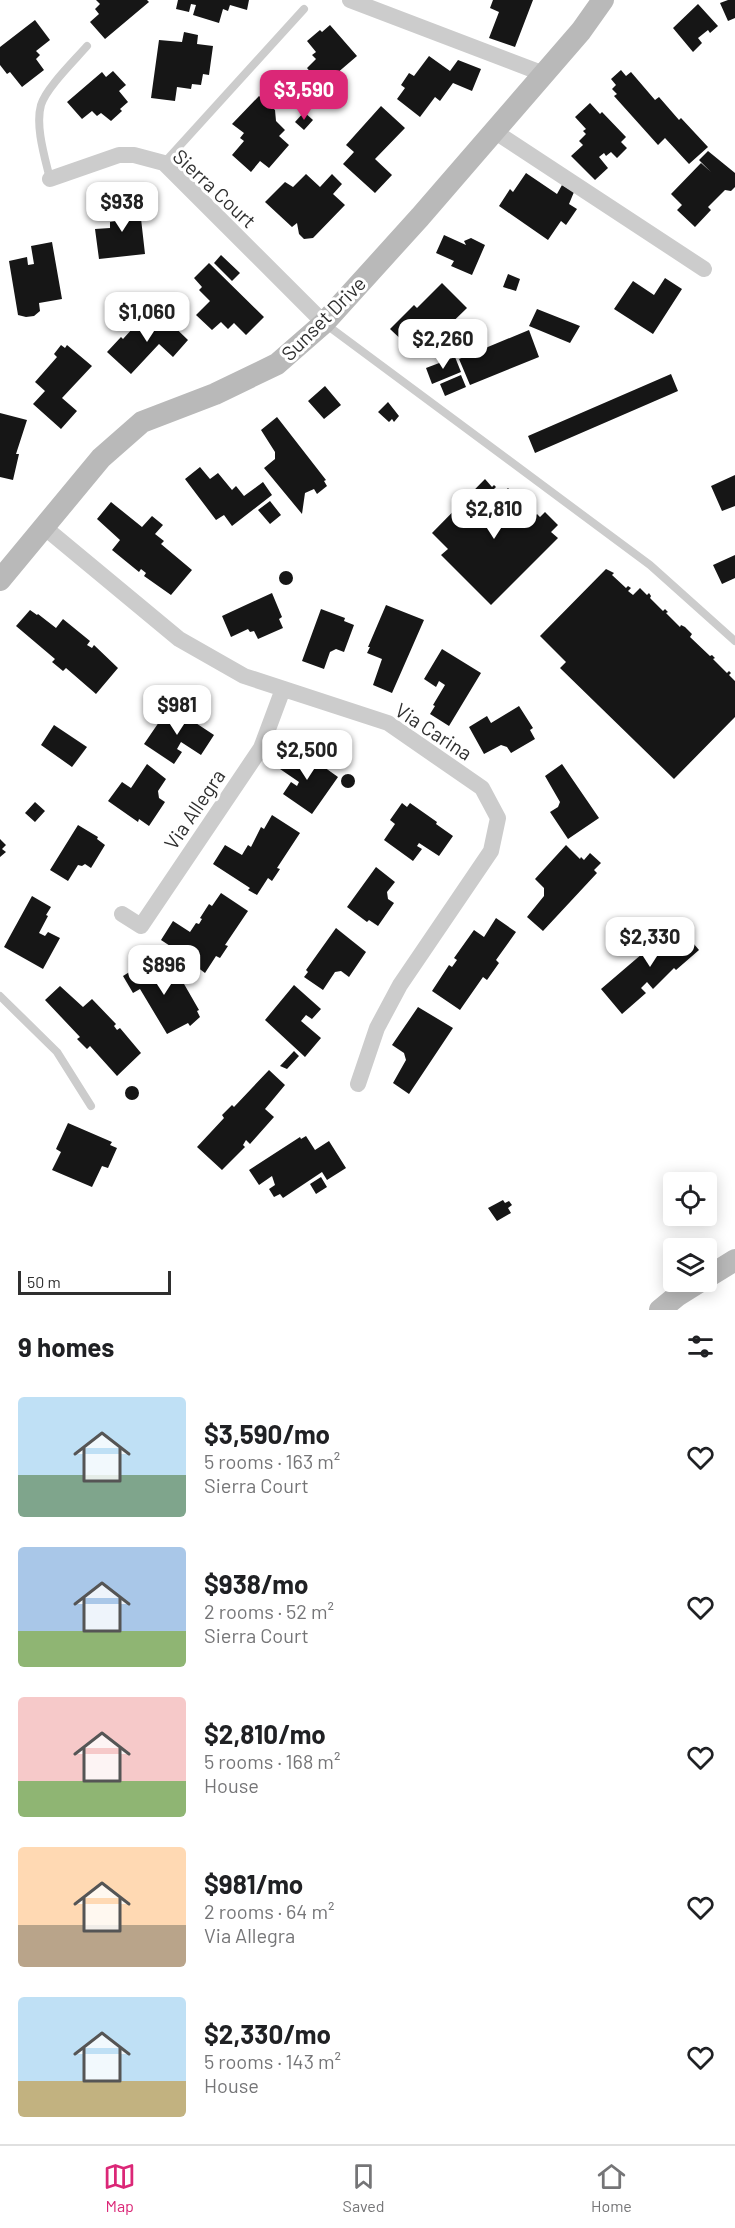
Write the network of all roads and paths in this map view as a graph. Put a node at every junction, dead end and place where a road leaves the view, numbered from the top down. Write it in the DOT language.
graph roads {
  1 [pos="350,0"];
  2 [pos="603,0"];
  3 [pos="304,9"];
  4 [pos="87,46"];
  5 [pos="544,74"];
  6 [pos="494,131"];
  7 [pos="164,164"];
  8 [pos="50,179"];
  9 [pos="704,269"];
  10 [pos="324,323"];
  11 [pos="45,527"];
  12 [pos="0,580"];
  13 [pos="735,641"];
  14 [pos="283,690"];
  15 [pos="122,914"];
  16 [pos="0,996"];
  17 [pos="358,1084"];
  18 [pos="91,1106"];
  19 [pos="735,1260"];
  20 [pos="717,1271"];
  21 [pos="683,1292"];
  22 [pos="660,1310"];
  1 -- 5 [label="street"];
  2 -- 5 [label="main road, Sunset Drive"];
  3 -- 7 [label="lane"];
  4 -- 8 [label="lane"];
  5 -- 6 [label="main road, Sunset Drive"];
  6 -- 9 [label="street"];
  6 -- 10 [label="main road, Sunset Drive"];
  7 -- 8 [label="street, Sierra Court"];
  7 -- 10 [label="street, Sierra Court"];
  10 -- 11 [label="main road, Sunset Drive"];
  10 -- 13 [label="lane"];
  11 -- 12 [label="main road, Sunset Drive"];
  11 -- 14 [label="street, Via Carina"];
  14 -- 15 [label="street, Via Allegra"];
  14 -- 17 [label="street, Via Carina"];
  16 -- 18 [label="lane"];
  19 -- 20 [label="main road"];
  21 -- 22 [label="main road"];
}
